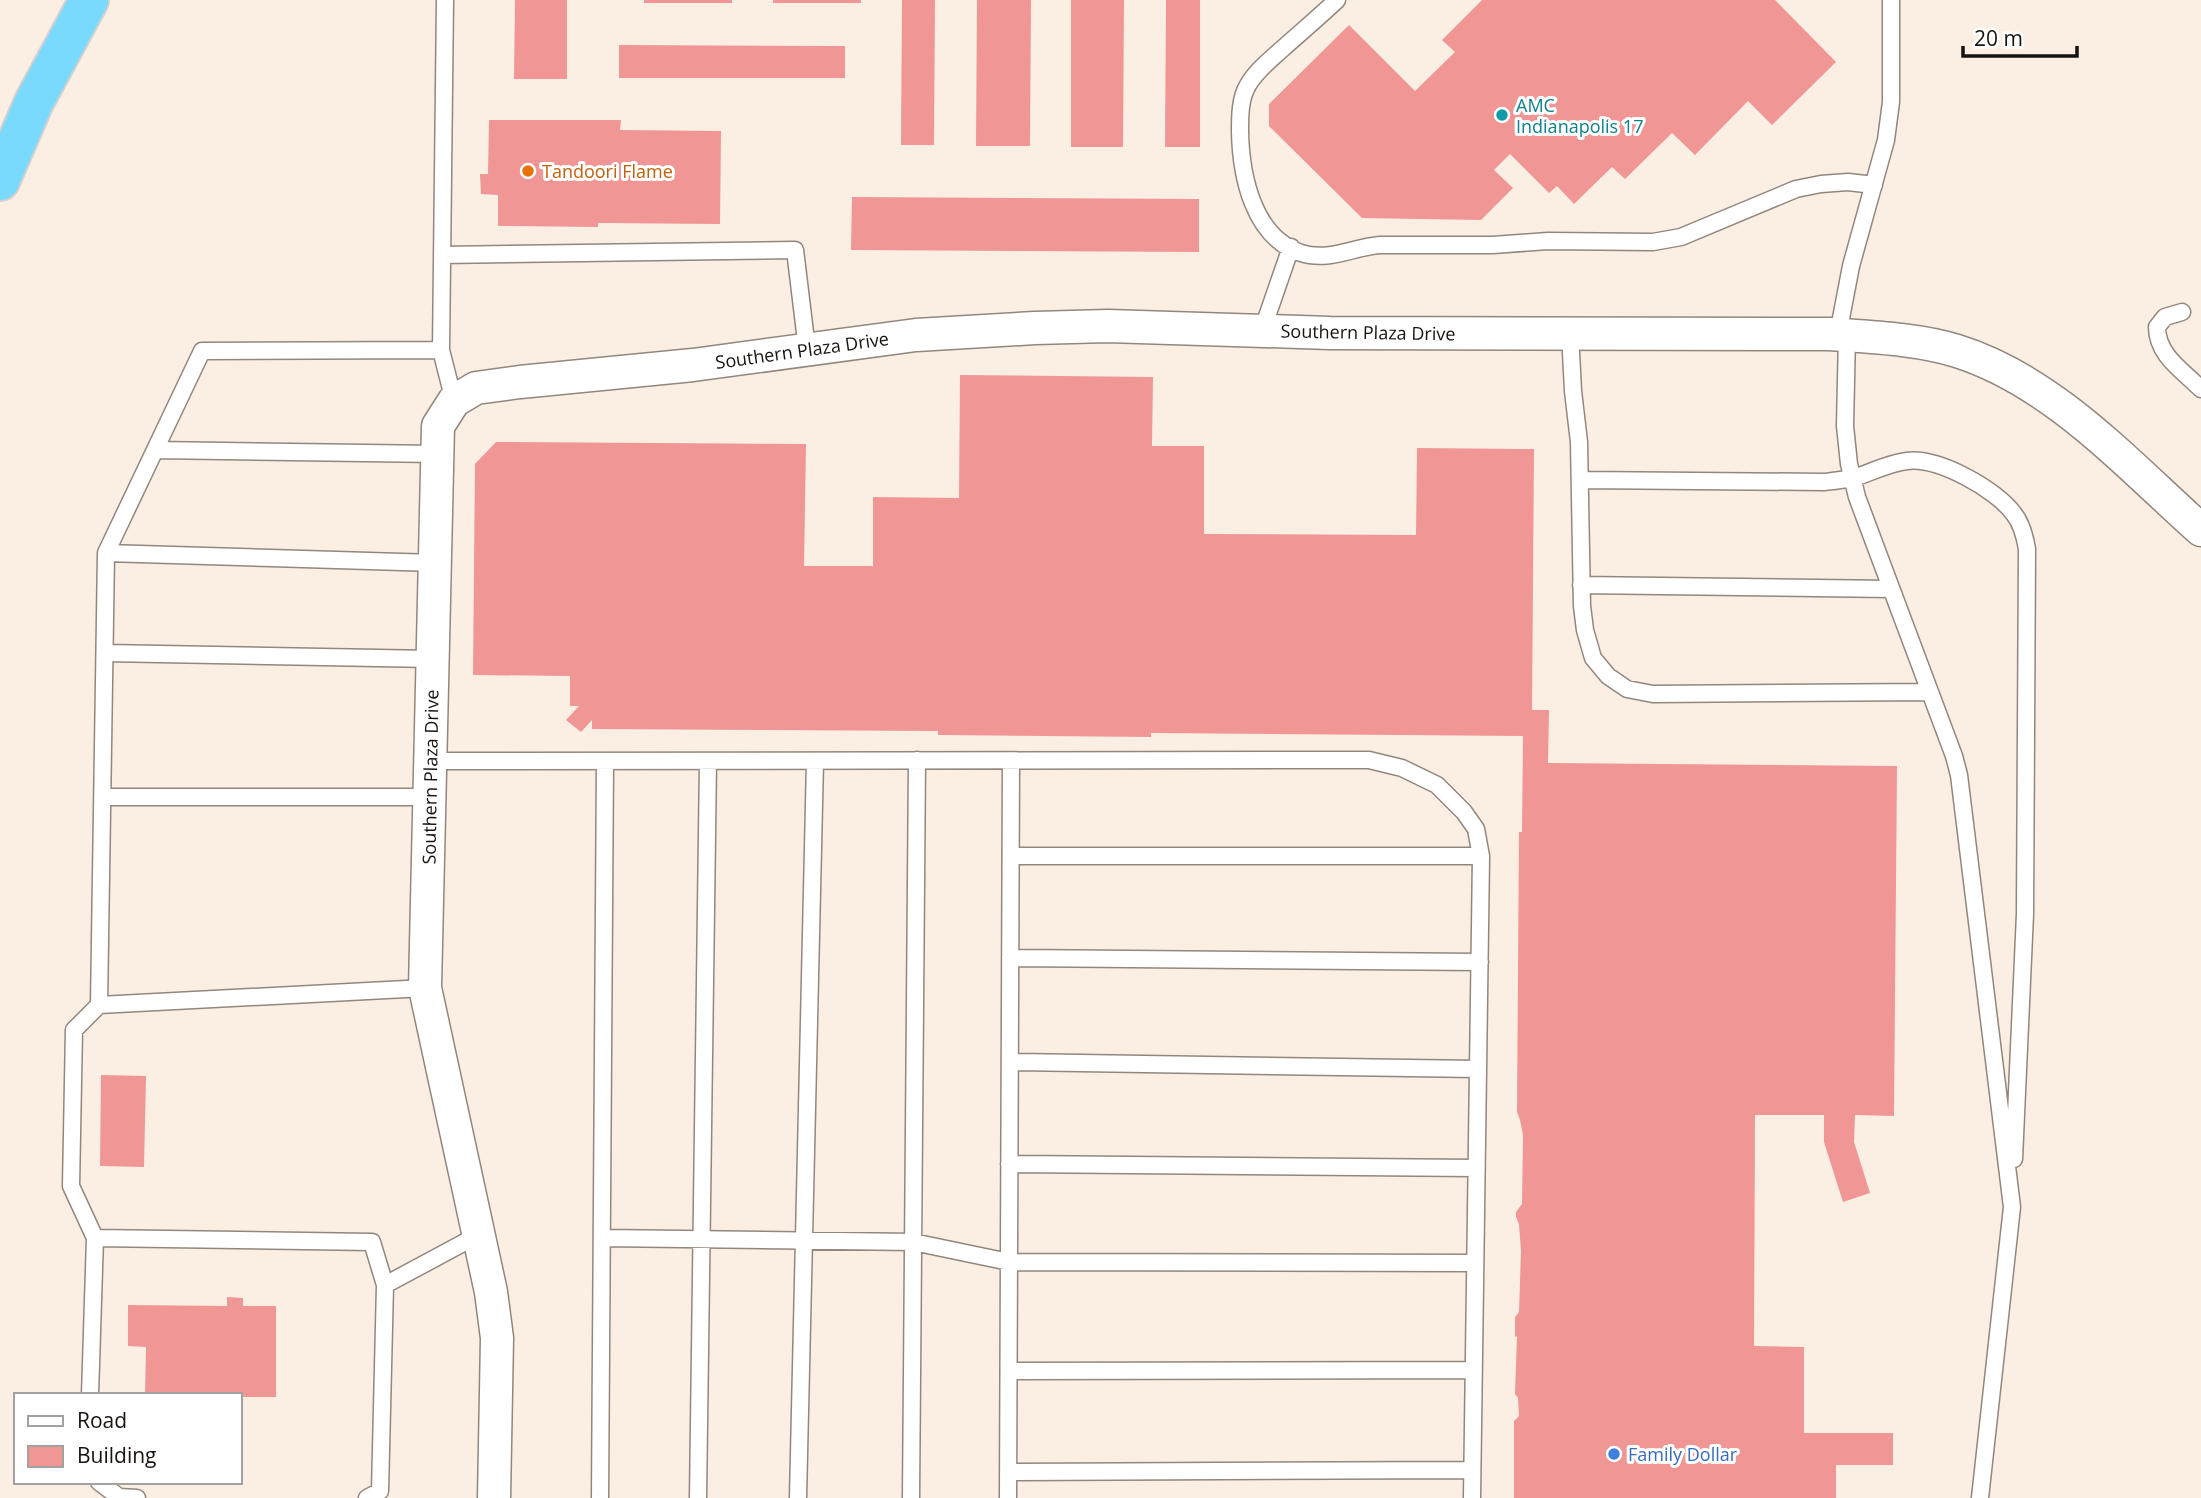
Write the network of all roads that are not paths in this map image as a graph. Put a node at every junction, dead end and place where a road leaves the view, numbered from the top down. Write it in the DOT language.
graph roads {
  1 [pos="89,0"];
  2 [pos="445,0"];
  3 [pos="1337,0"];
  4 [pos="1891,0"];
  5 [pos="0,181"];
  6 [pos="1874,185"];
  7 [pos="1291,247"];
  8 [pos="442,255"];
  9 [pos="2182,313"];
  10 [pos="1262,331"];
  11 [pos="1570,333"];
  12 [pos="1843,335"];
  13 [pos="807,349"];
  14 [pos="441,350"];
  15 [pos="2201,389"];
  16 [pos="454,401"];
  17 [pos="155,450"];
  18 [pos="438,454"];
  19 [pos="1853,478"];
  20 [pos="1581,480"];
  21 [pos="2201,530"];
  22 [pos="106,553"];
  23 [pos="436,563"];
  24 [pos="1581,585"];
  25 [pos="1891,589"];
  26 [pos="105,653"];
  27 [pos="433,659"];
  28 [pos="1930,692"];
  29 [pos="917,760"];
  30 [pos="431,761"];
  31 [pos="605,761"];
  32 [pos="708,761"];
  33 [pos="815,761"];
  34 [pos="1011,761"];
  35 [pos="103,797"];
  36 [pos="430,797"];
  37 [pos="1011,856"];
  38 [pos="1481,856"];
  39 [pos="1010,958"];
  40 [pos="1480,962"];
  41 [pos="425,988"];
  42 [pos="99,1005"];
  43 [pos="1010,1062"];
  44 [pos="1478,1069"];
  45 [pos="1009,1164"];
  46 [pos="1476,1168"];
  47 [pos="2012,1207"];
  48 [pos="478,1235"];
  49 [pos="95,1238"];
  50 [pos="602,1238"];
  51 [pos="701,1239"];
  52 [pos="803,1240"];
  53 [pos="913,1242"];
  54 [pos="1009,1262"];
  55 [pos="1475,1263"];
  56 [pos="385,1285"];
  57 [pos="1474,1370"];
  58 [pos="1009,1371"];
  59 [pos="90,1393"];
  60 [pos="1472,1470"];
  61 [pos="1009,1472"];
  62 [pos="102,1484"];
  63 [pos="137,1498"];
  64 [pos="367,1498"];
  65 [pos="494,1498"];
  66 [pos="600,1498"];
  67 [pos="698,1498"];
  68 [pos="798,1498"];
  69 [pos="911,1498"];
  70 [pos="1008,1498"];
  71 [pos="1472,1498"];
  72 [pos="1980,1498"];
  1 -- 5 [label="highway"];
  2 -- 8 [label="lane"];
  3 -- 7 [label="lane"];
  4 -- 6 [label="lane"];
  6 -- 7 [label="lane"];
  6 -- 12 [label="lane"];
  7 -- 10 [label="lane"];
  8 -- 13 [label="lane"];
  8 -- 14 [label="lane"];
  9 -- 15 [label="lane"];
  10 -- 11 [label="street, Southern Plaza Drive"];
  10 -- 13 [label="street, Southern Plaza Drive"];
  11 -- 12 [label="street, Southern Plaza Drive"];
  11 -- 20 [label="lane"];
  12 -- 19 [label="lane"];
  12 -- 21 [label="street, Southern Plaza Drive"];
  13 -- 16 [label="street, Southern Plaza Drive"];
  14 -- 16 [label="lane"];
  14 -- 17 [label="lane"];
  16 -- 18 [label="street, Southern Plaza Drive"];
  17 -- 18 [label="lane"];
  17 -- 22 [label="lane"];
  18 -- 23 [label="street, Southern Plaza Drive"];
  19 -- 20 [label="lane"];
  19 -- 25 [label="lane"];
  19 -- 47 [label="lane"];
  20 -- 24 [label="lane"];
  22 -- 23 [label="lane"];
  22 -- 26 [label="lane"];
  23 -- 27 [label="street, Southern Plaza Drive"];
  24 -- 25 [label="lane"];
  24 -- 28 [label="lane"];
  25 -- 28 [label="lane"];
  26 -- 27 [label="lane"];
  26 -- 35 [label="lane"];
  27 -- 30 [label="street, Southern Plaza Drive"];
  28 -- 47 [label="lane"];
  29 -- 33 [label="lane"];
  29 -- 34 [label="lane"];
  29 -- 53 [label="lane"];
  30 -- 31 [label="lane"];
  30 -- 36 [label="street, Southern Plaza Drive"];
  31 -- 32 [label="lane"];
  31 -- 50 [label="lane"];
  32 -- 33 [label="lane"];
  32 -- 51 [label="lane"];
  33 -- 52 [label="lane"];
  34 -- 37 [label="lane"];
  34 -- 38 [label="lane"];
  35 -- 36 [label="lane"];
  35 -- 42 [label="lane"];
  36 -- 41 [label="street, Southern Plaza Drive"];
  37 -- 38 [label="lane"];
  37 -- 39 [label="lane"];
  38 -- 40 [label="lane"];
  39 -- 40 [label="lane"];
  39 -- 43 [label="lane"];
  40 -- 44 [label="lane"];
  41 -- 42 [label="lane"];
  41 -- 48 [label="street, Southern Plaza Drive"];
  42 -- 49 [label="lane"];
  43 -- 44 [label="lane"];
  43 -- 45 [label="lane"];
  44 -- 46 [label="lane"];
  45 -- 46 [label="lane"];
  45 -- 54 [label="lane"];
  46 -- 55 [label="lane"];
  47 -- 72 [label="lane"];
  48 -- 56 [label="lane"];
  48 -- 65 [label="street, Southern Plaza Drive"];
  49 -- 56 [label="lane"];
  49 -- 59 [label="lane"];
  50 -- 51 [label="lane"];
  50 -- 66 [label="lane"];
  51 -- 52 [label="lane"];
  51 -- 67 [label="lane"];
  52 -- 53 [label="lane"];
  52 -- 68 [label="lane"];
  53 -- 54 [label="lane"];
  53 -- 69 [label="lane"];
  54 -- 55 [label="lane"];
  54 -- 58 [label="lane"];
  55 -- 57 [label="lane"];
  56 -- 64 [label="lane"];
  57 -- 58 [label="lane"];
  57 -- 60 [label="lane"];
  58 -- 61 [label="lane"];
  60 -- 61 [label="lane"];
  60 -- 71 [label="lane"];
  61 -- 70 [label="lane"];
  62 -- 63 [label="lane"];
}
